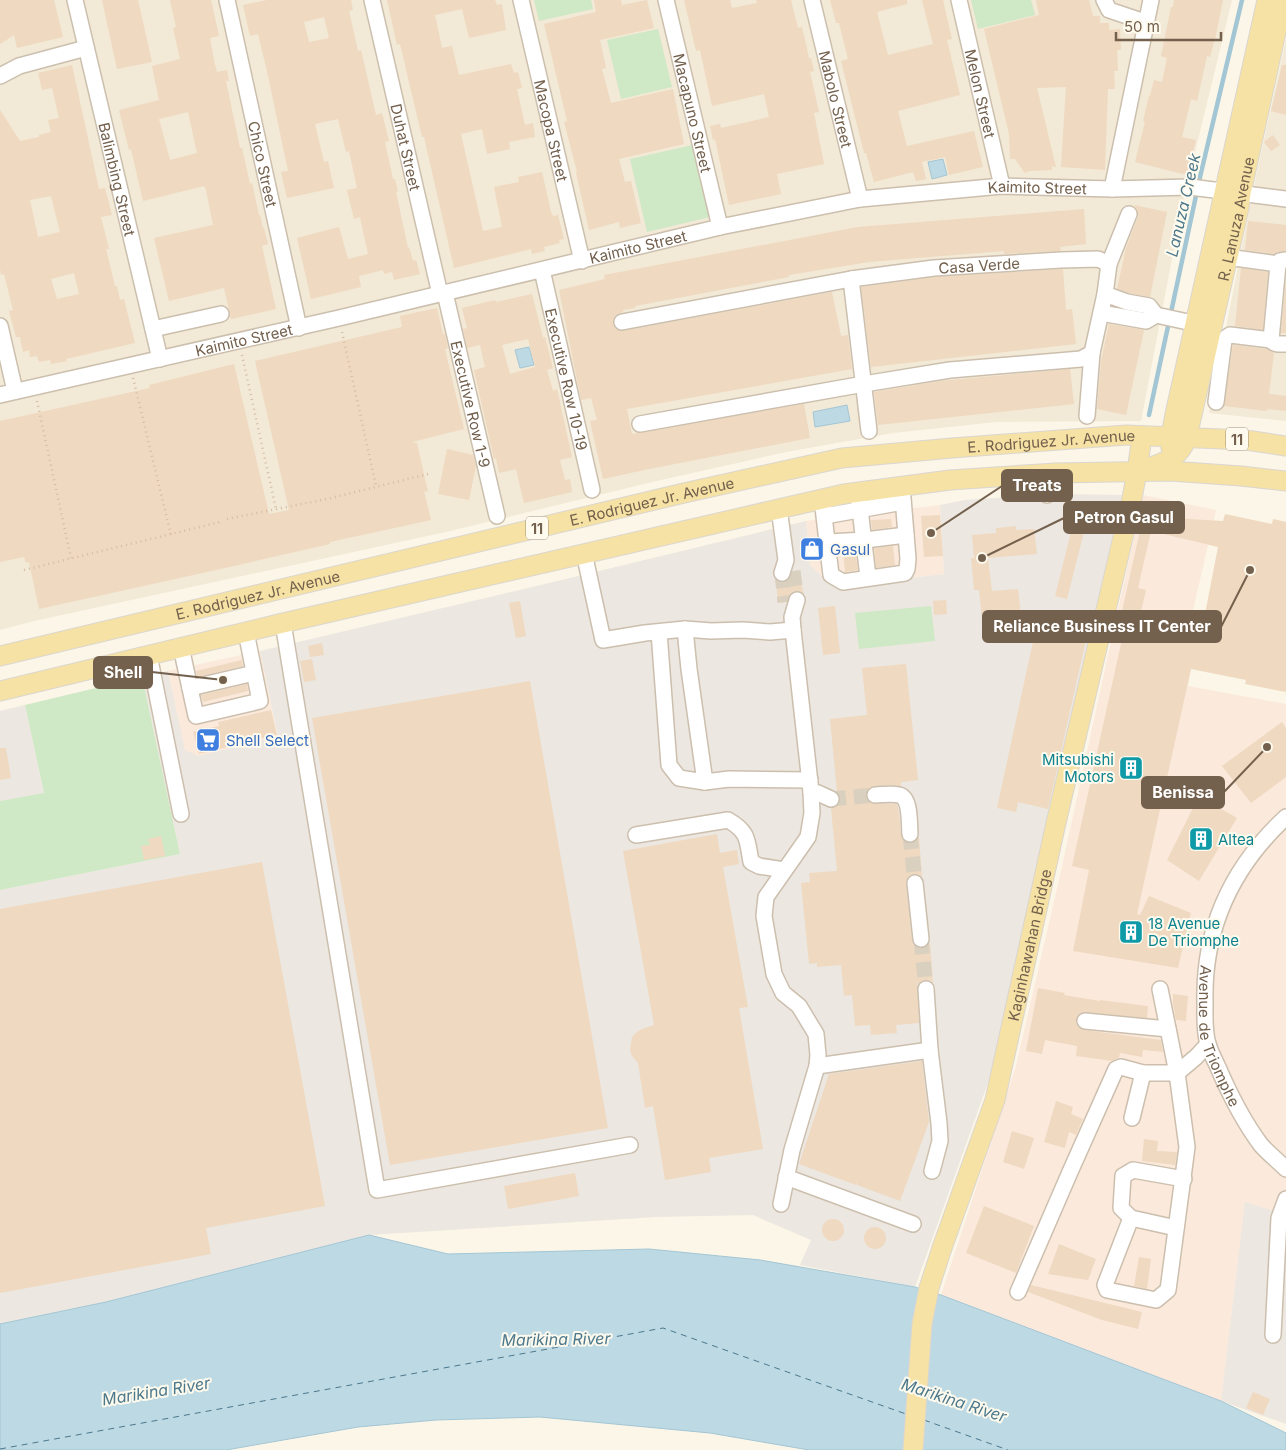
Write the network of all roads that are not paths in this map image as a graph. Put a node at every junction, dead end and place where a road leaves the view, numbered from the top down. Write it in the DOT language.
graph roads {
  1 [pos="75,0"];
  2 [pos="227,0"];
  3 [pos="372,0"];
  4 [pos="521,0"];
  5 [pos="666,0"];
  6 [pos="812,0"];
  7 [pos="959,0"];
  8 [pos="1104,0"];
  9 [pos="1150,0"];
  10 [pos="1267,0"];
  11 [pos="1283,0"];
  12 [pos="1145,22"];
  13 [pos="86,48"];
  14 [pos="0,76"];
  15 [pos="1002,186"];
  16 [pos="1112,190"];
  17 [pos="1232,192"];
  18 [pos="860,199"];
  19 [pos="1286,199"];
  20 [pos="1129,214"];
  21 [pos="720,227"];
  22 [pos="1227,257"];
  23 [pos="582,261"];
  24 [pos="1282,262"];
  25 [pos="1108,264"];
  26 [pos="542,270"];
  27 [pos="851,279"];
  28 [pos="443,293"];
  29 [pos="1105,294"];
  30 [pos="1101,313"];
  31 [pos="221,314"];
  32 [pos="1157,315"];
  33 [pos="622,322"];
  34 [pos="1196,323"];
  35 [pos="0,326"];
  36 [pos="299,328"];
  37 [pos="153,329"];
  38 [pos="1271,340"];
  39 [pos="1286,344"];
  40 [pos="1092,353"];
  41 [pos="160,359"];
  42 [pos="864,384"];
  43 [pos="15,391"];
  44 [pos="0,395"];
  45 [pos="1216,402"];
  46 [pos="1087,416"];
  47 [pos="640,424"];
  48 [pos="869,431"];
  49 [pos="1142,436"];
  50 [pos="1179,437"];
  51 [pos="1286,446"];
  52 [pos="1175,456"];
  53 [pos="1137,472"];
  54 [pos="1195,473"];
  55 [pos="1050,474"];
  56 [pos="1286,481"];
  57 [pos="592,490"];
  58 [pos="903,494"];
  59 [pos="1047,495"];
  60 [pos="859,501"];
  61 [pos="779,508"];
  62 [pos="824,508"];
  63 [pos="497,516"];
  64 [pos="906,535"];
  65 [pos="864,540"];
  66 [pos="828,542"];
  67 [pos="584,553"];
  68 [pos="787,568"];
  69 [pos="868,577"];
  70 [pos="791,601"];
  71 [pos="283,623"];
  72 [pos="793,623"];
  73 [pos="685,630"];
  74 [pos="246,632"];
  75 [pos="659,632"];
  76 [pos="181,647"];
  77 [pos="149,655"];
  78 [pos="0,656"];
  79 [pos="254,673"];
  80 [pos="190,688"];
  81 [pos="0,690"];
  82 [pos="705,782"];
  83 [pos="810,786"];
  84 [pos="875,795"];
  85 [pos="830,799"];
  86 [pos="181,814"];
  87 [pos="1286,818"];
  88 [pos="910,834"];
  89 [pos="636,835"];
  90 [pos="784,870"];
  91 [pos="915,883"];
  92 [pos="921,939"];
  93 [pos="926,989"];
  94 [pos="1160,989"];
  95 [pos="1085,1021"];
  96 [pos="1168,1029"];
  97 [pos="1208,1044"];
  98 [pos="930,1050"];
  99 [pos="817,1066"];
  100 [pos="1143,1073"];
  101 [pos="1178,1073"];
  102 [pos="1132,1118"];
  103 [pos="630,1145"];
  104 [pos="1286,1168"];
  105 [pos="932,1171"];
  106 [pos="786,1176"];
  107 [pos="1184,1179"];
  108 [pos="1286,1199"];
  109 [pos="782,1204"];
  110 [pos="1131,1218"];
  111 [pos="913,1224"];
  112 [pos="1176,1228"];
  113 [pos="1018,1292"];
  114 [pos="1273,1335"];
  115 [pos="913,1450"];
  1 -- 13 [label="street, Balimbing Street"];
  2 -- 36 [label="street, Chico Street"];
  3 -- 28 [label="street, Duhat Street"];
  4 -- 23 [label="street, Macopa Street"];
  5 -- 21 [label="street, Macapuno Street"];
  6 -- 18 [label="street, Mabolo Street"];
  7 -- 15 [label="street, Melon Street"];
  8 -- 12 [label="street"];
  9 -- 12 [label="street"];
  10 -- 17 [label="main road, R. Lanuza Avenue"];
  11 -- 17 [label="main road, R. Lanuza Avenue"];
  12 -- 16 [label="street"];
  13 -- 14 [label="street"];
  13 -- 37 [label="street, Balimbing Street"];
  15 -- 16 [label="street, Kaimito Street"];
  15 -- 18 [label="street, Kaimito Street"];
  16 -- 17 [label="street, Kaimito Street"];
  17 -- 19 [label="street, Kaimito Street"];
  17 -- 22 [label="main road, R. Lanuza Avenue"];
  17 -- 34 [label="main road, R. Lanuza Avenue"];
  18 -- 21 [label="street, Kaimito Street"];
  20 -- 25 [label="street"];
  21 -- 23 [label="street, Kaimito Street"];
  22 -- 24 [label="street"];
  22 -- 34 [label="main road, R. Lanuza Avenue"];
  23 -- 26 [label="street, Kaimito Street"];
  24 -- 38 [label="street"];
  25 -- 27 [label="street, Casa Verde"];
  25 -- 29 [label="street"];
  26 -- 28 [label="street, Kaimito Street"];
  26 -- 57 [label="street, Executive Row 10-19"];
  27 -- 33 [label="street, Casa Verde"];
  27 -- 42 [label="street"];
  28 -- 36 [label="street, Kaimito Street"];
  28 -- 63 [label="street, Executive Row 1-9"];
  29 -- 30 [label="street"];
  29 -- 32 [label="street"];
  30 -- 32 [label="street"];
  30 -- 40 [label="street"];
  31 -- 37 [label="street"];
  32 -- 34 [label="street"];
  34 -- 50 [label="main road, R. Lanuza Avenue"];
  35 -- 43 [label="street"];
  36 -- 41 [label="street, Kaimito Street"];
  37 -- 41 [label="street, Balimbing Street"];
  38 -- 39 [label="street"];
  38 -- 45 [label="street"];
  40 -- 42 [label="street"];
  40 -- 46 [label="street"];
  41 -- 43 [label="street, Kaimito Street"];
  42 -- 47 [label="street"];
  42 -- 48 [label="street"];
  43 -- 44 [label="street, Kaimito Street"];
  49 -- 50 [label="main road, E. Rodriguez Jr. Avenue / 11"];
  49 -- 53 [label="main road, Kaginhawahan Bridge"];
  49 -- 78 [label="main road, E. Rodriguez Jr. Avenue / 11"];
  50 -- 51 [label="main road, E. Rodriguez Jr. Avenue / 11"];
  50 -- 52 [label="main road, R. Lanuza Avenue"];
  52 -- 53 [label="main road"];
  52 -- 54 [label="main road"];
  53 -- 54 [label="main road, E. Rodriguez Jr. Avenue / 11"];
  53 -- 55 [label="main road, E. Rodriguez Jr. Avenue / 11"];
  53 -- 115 [label="main road, Kaginhawahan Bridge"];
  54 -- 56 [label="main road, E. Rodriguez Jr. Avenue / 11"];
  55 -- 58 [label="main road, E. Rodriguez Jr. Avenue / 11"];
  55 -- 59 [label="street"];
  58 -- 60 [label="main road, E. Rodriguez Jr. Avenue / 11"];
  58 -- 64 [label="street"];
  60 -- 62 [label="main road, E. Rodriguez Jr. Avenue / 11"];
  60 -- 65 [label="street"];
  61 -- 62 [label="main road, E. Rodriguez Jr. Avenue / 11"];
  61 -- 67 [label="main road, E. Rodriguez Jr. Avenue / 11"];
  61 -- 68 [label="street"];
  62 -- 66 [label="street"];
  64 -- 65 [label="street"];
  64 -- 69 [label="street"];
  65 -- 66 [label="street"];
  65 -- 69 [label="street"];
  66 -- 69 [label="street"];
  67 -- 71 [label="main road, E. Rodriguez Jr. Avenue / 11"];
  67 -- 75 [label="street"];
  70 -- 72 [label="street"];
  71 -- 74 [label="main road, E. Rodriguez Jr. Avenue / 11"];
  71 -- 103 [label="street"];
  72 -- 73 [label="street"];
  72 -- 83 [label="street"];
  73 -- 75 [label="street"];
  73 -- 82 [label="street"];
  74 -- 76 [label="main road, E. Rodriguez Jr. Avenue / 11"];
  74 -- 79 [label="street"];
  75 -- 82 [label="street"];
  76 -- 77 [label="main road, E. Rodriguez Jr. Avenue / 11"];
  76 -- 80 [label="street"];
  77 -- 81 [label="main road, E. Rodriguez Jr. Avenue / 11"];
  77 -- 86 [label="street"];
  79 -- 80 [label="street"];
  79 -- 80 [label="street"];
  82 -- 83 [label="street"];
  83 -- 85 [label="street"];
  83 -- 90 [label="street"];
  84 -- 88 [label="street"];
  87 -- 97 [label="street, Avenue de Triomphe"];
  89 -- 90 [label="street"];
  90 -- 99 [label="street"];
  91 -- 92 [label="street"];
  93 -- 98 [label="street"];
  94 -- 96 [label="street"];
  95 -- 96 [label="street"];
  96 -- 101 [label="street"];
  97 -- 101 [label="street"];
  97 -- 104 [label="street, Avenue de Triomphe"];
  98 -- 99 [label="street"];
  98 -- 105 [label="street"];
  99 -- 106 [label="street"];
  100 -- 101 [label="street"];
  100 -- 102 [label="street"];
  100 -- 113 [label="street"];
  101 -- 107 [label="street"];
  106 -- 109 [label="street"];
  106 -- 111 [label="street"];
  107 -- 110 [label="street"];
  107 -- 112 [label="street"];
  108 -- 114 [label="street"];
  110 -- 112 [label="street"];
  110 -- 112 [label="street"];
}
